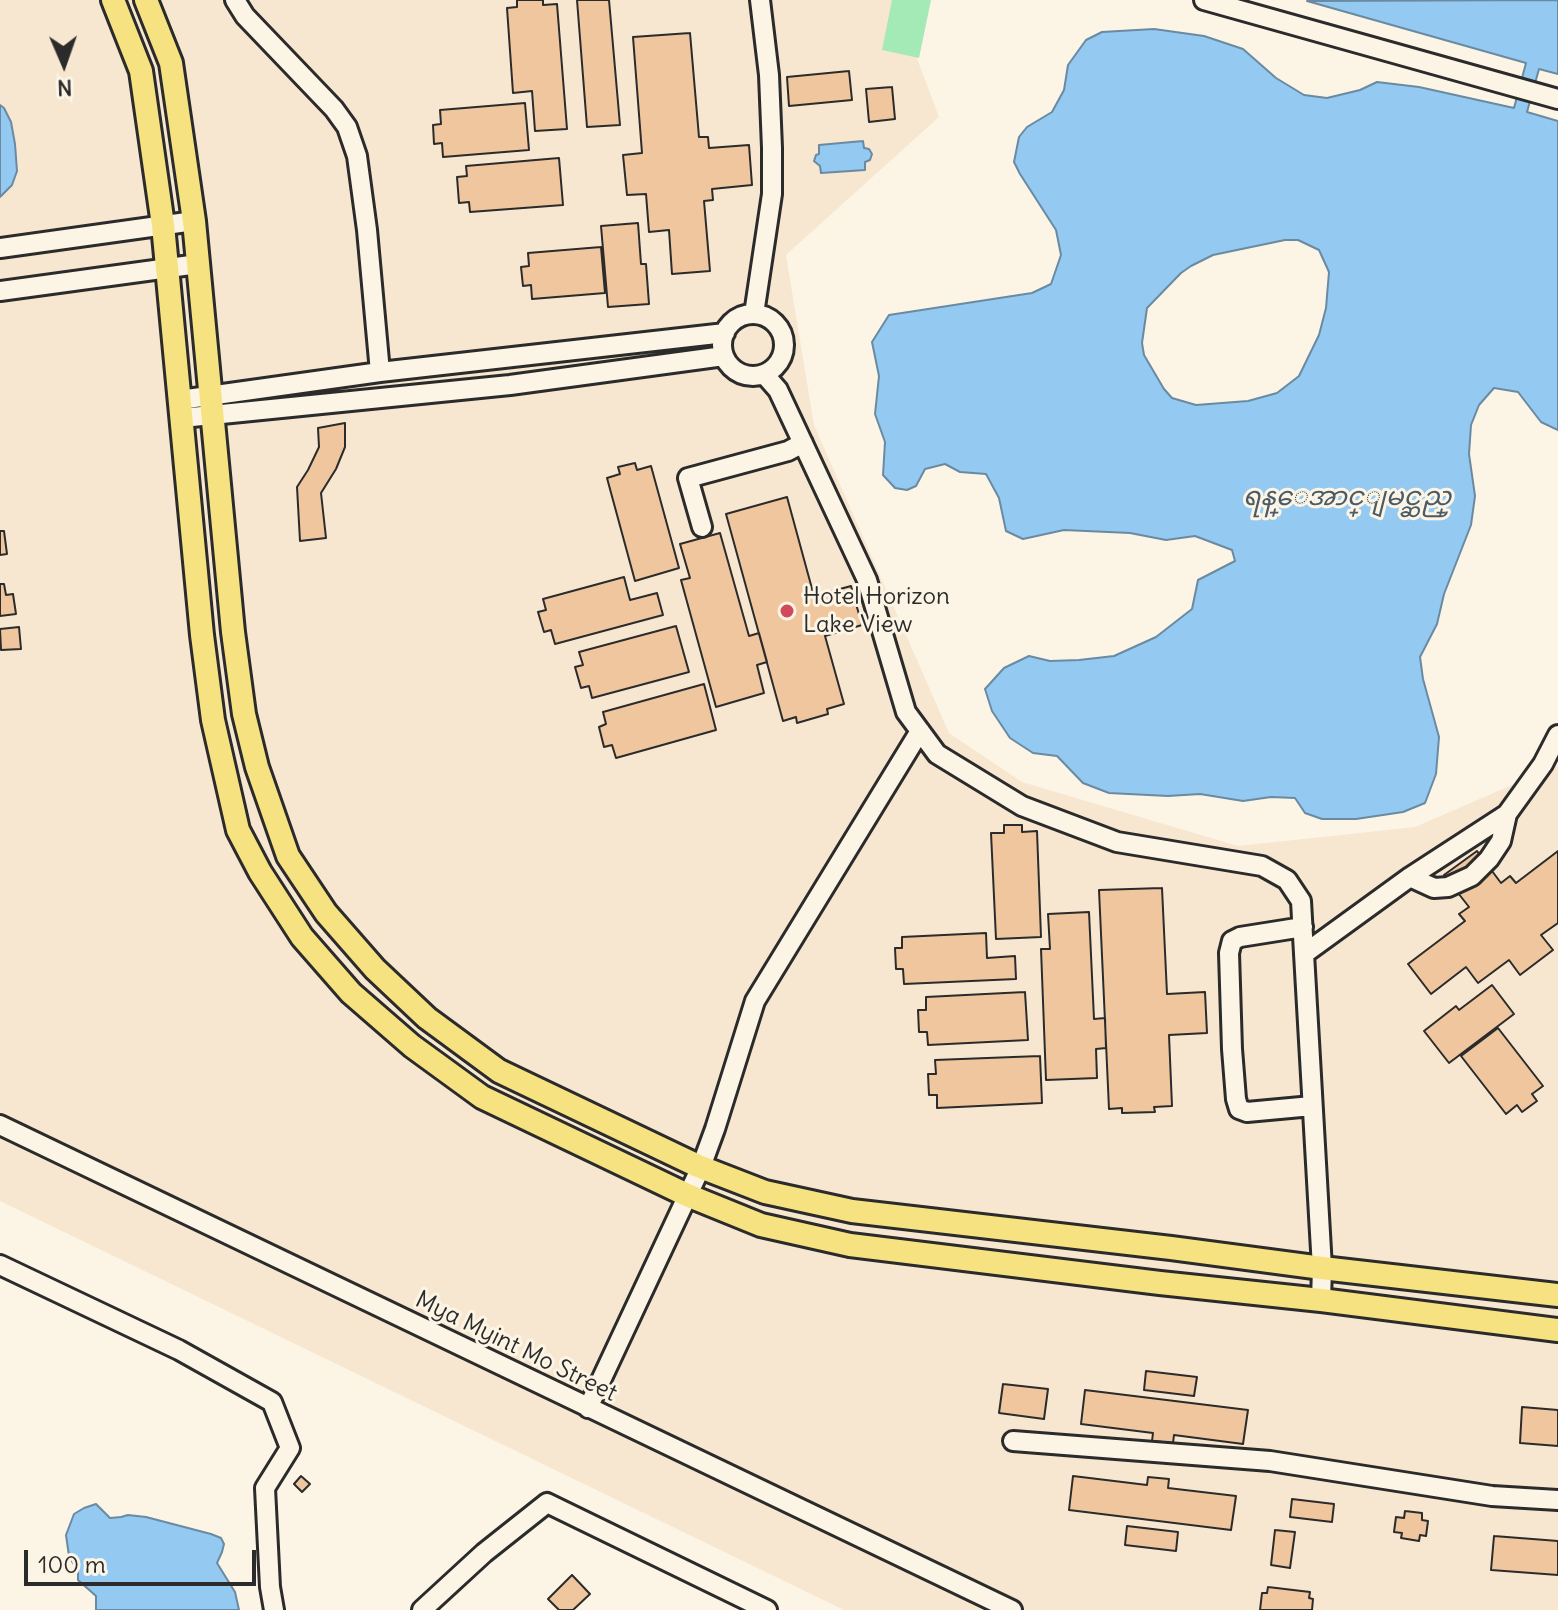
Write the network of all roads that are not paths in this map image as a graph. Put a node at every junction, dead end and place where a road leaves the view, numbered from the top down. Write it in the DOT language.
graph roads {
  1 [pos="113,0"];
  2 [pos="146,0"];
  3 [pos="235,0"];
  4 [pos="760,0"];
  5 [pos="1204,0"];
  6 [pos="1558,99"];
  7 [pos="194,221"];
  8 [pos="163,225"];
  9 [pos="0,248"];
  10 [pos="198,264"];
  11 [pos="167,269"];
  12 [pos="0,291"];
  13 [pos="754,314"];
  14 [pos="725,333"];
  15 [pos="724,356"];
  16 [pos="507,359"];
  17 [pos="380,372"];
  18 [pos="764,374"];
  19 [pos="510,385"];
  20 [pos="212,405"];
  21 [pos="181,409"];
  22 [pos="803,443"];
  23 [pos="702,527"];
  24 [pos="920,731"];
  25 [pos="1558,735"];
  26 [pos="1507,814"];
  27 [pos="1410,877"];
  28 [pos="1303,927"];
  29 [pos="1304,954"];
  30 [pos="1312,1106"];
  31 [pos="0,1125"];
  32 [pos="701,1167"];
  33 [pos="687,1195"];
  34 [pos="0,1265"];
  35 [pos="1322,1268"];
  36 [pos="1558,1295"];
  37 [pos="1321,1300"];
  38 [pos="1558,1330"];
  39 [pos="588,1408"];
  40 [pos="1013,1441"];
  41 [pos="1558,1500"];
  42 [pos="274,1610"];
  43 [pos="422,1610"];
  44 [pos="767,1610"];
  45 [pos="1012,1610"];
  1 -- 8 [label="main road"];
  2 -- 7 [label="main road"];
  3 -- 17 [label="street"];
  4 -- 13 [label="street"];
  5 -- 6 [label="street"];
  7 -- 8 [label="street"];
  7 -- 10 [label="main road"];
  8 -- 9 [label="street"];
  8 -- 11 [label="main road"];
  10 -- 11 [label="street"];
  10 -- 20 [label="main road"];
  11 -- 12 [label="street"];
  11 -- 21 [label="main road"];
  13 -- 14 [label="street"];
  13 -- 18 [label="street"];
  14 -- 15 [label="street"];
  14 -- 16 [label="street"];
  15 -- 18 [label="street"];
  15 -- 19 [label="street"];
  16 -- 17 [label="street"];
  16 -- 19 [label="street"];
  17 -- 20 [label="street"];
  18 -- 22 [label="street"];
  19 -- 20 [label="street"];
  20 -- 21 [label="street"];
  20 -- 32 [label="main road"];
  21 -- 33 [label="main road"];
  22 -- 23 [label="street"];
  22 -- 24 [label="street"];
  24 -- 28 [label="street"];
  24 -- 32 [label="street"];
  25 -- 26 [label="street"];
  26 -- 27 [label="street"];
  26 -- 27 [label="street"];
  27 -- 29 [label="street"];
  28 -- 29 [label="street"];
  28 -- 30 [label="street"];
  29 -- 30 [label="street"];
  30 -- 35 [label="street"];
  31 -- 39 [label="street, Mya Myint Mo Street"];
  32 -- 33 [label="street"];
  32 -- 35 [label="main road"];
  33 -- 37 [label="main road"];
  33 -- 39 [label="street"];
  34 -- 42 [label="street"];
  35 -- 36 [label="main road"];
  35 -- 37 [label="street"];
  37 -- 38 [label="main road"];
  39 -- 45 [label="street, Mya Myint Mo Street"];
  40 -- 41 [label="street"];
  43 -- 44 [label="street"];
}
